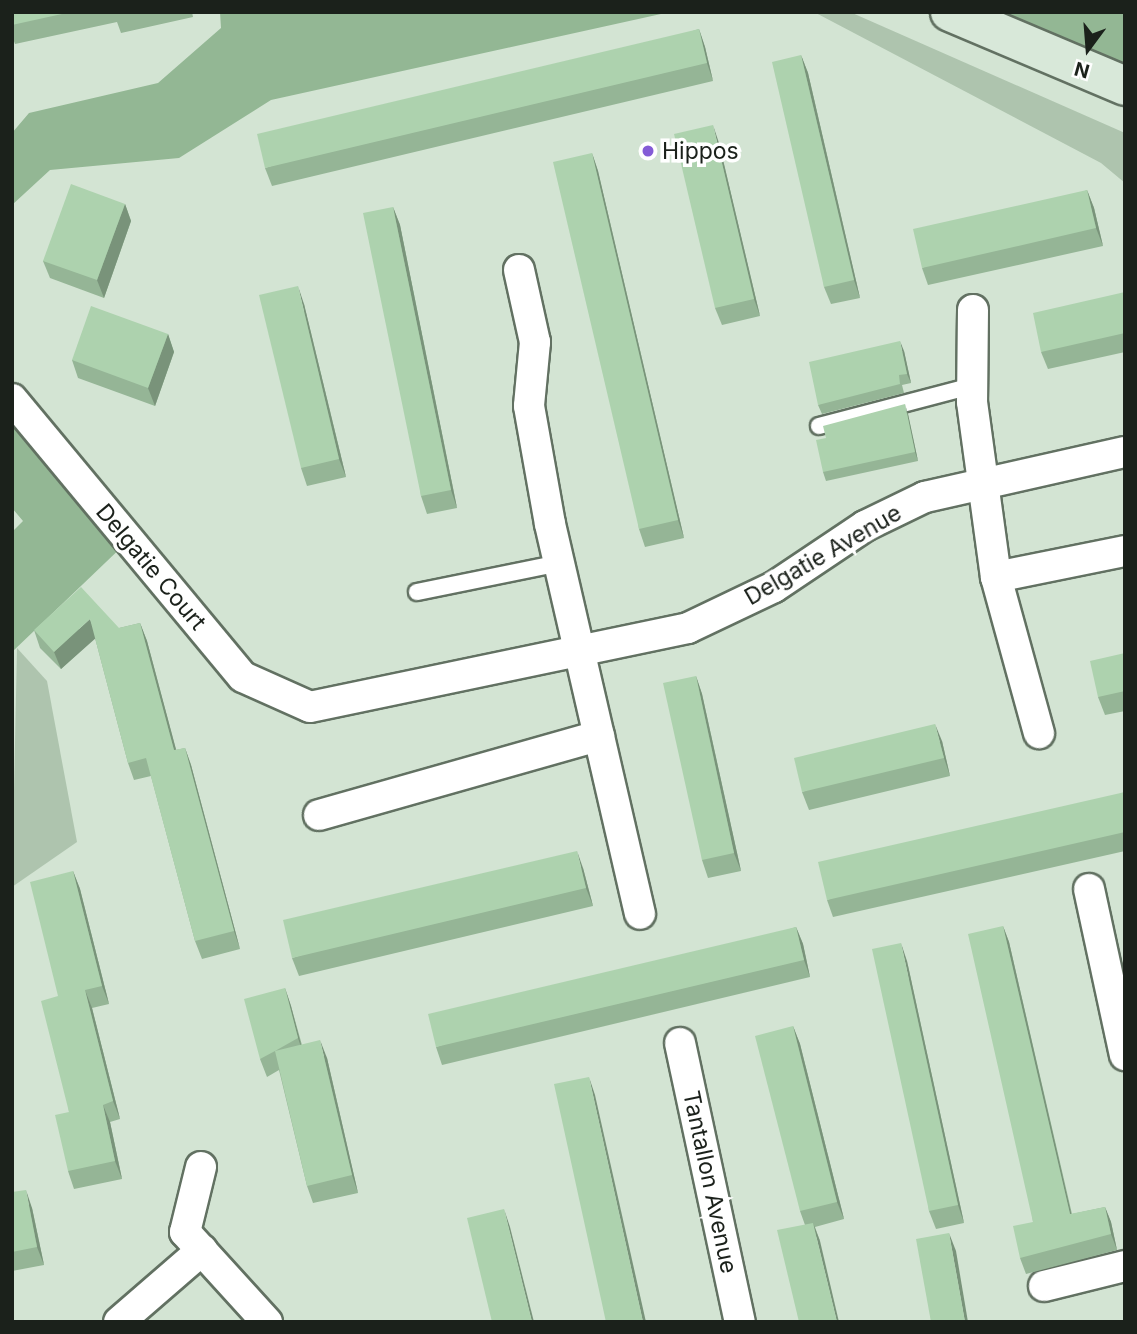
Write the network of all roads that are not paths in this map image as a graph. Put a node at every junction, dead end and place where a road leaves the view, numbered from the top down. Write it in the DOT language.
graph roads {
  1 [pos="950,12"];
  2 [pos="1125,86"];
  3 [pos="519,270"];
  4 [pos="974,310"];
  5 [pos="972,386"];
  6 [pos="12,399"];
  7 [pos="819,426"];
  8 [pos="1125,452"];
  9 [pos="987,485"];
  10 [pos="1125,551"];
  11 [pos="560,563"];
  12 [pos="996,577"];
  13 [pos="417,592"];
  14 [pos="581,654"];
  15 [pos="310,707"];
  16 [pos="1039,733"];
  17 [pos="599,736"];
  18 [pos="319,815"];
  19 [pos="1089,889"];
  20 [pos="640,914"];
  21 [pos="680,1043"];
  22 [pos="1125,1055"];
  23 [pos="201,1167"];
  24 [pos="202,1250"];
  25 [pos="1125,1266"];
  26 [pos="1044,1286"];
  27 [pos="119,1322"];
  28 [pos="267,1322"];
  29 [pos="740,1322"];
  1 -- 2 [label="street"];
  3 -- 11 [label="street"];
  4 -- 5 [label="street"];
  5 -- 7 [label="lane"];
  5 -- 9 [label="street"];
  6 -- 15 [label="street, Delgatie Court"];
  8 -- 9 [label="street, Delgatie Avenue"];
  9 -- 12 [label="street"];
  9 -- 14 [label="street, Delgatie Avenue"];
  10 -- 12 [label="street"];
  11 -- 13 [label="lane"];
  11 -- 14 [label="street"];
  12 -- 16 [label="street"];
  14 -- 15 [label="street, Delgatie Avenue"];
  14 -- 17 [label="street"];
  17 -- 18 [label="street"];
  17 -- 20 [label="street"];
  19 -- 22 [label="street"];
  21 -- 29 [label="street, Tantallon Avenue"];
  23 -- 24 [label="street"];
  24 -- 27 [label="street"];
  24 -- 28 [label="street"];
  25 -- 26 [label="street"];
}
